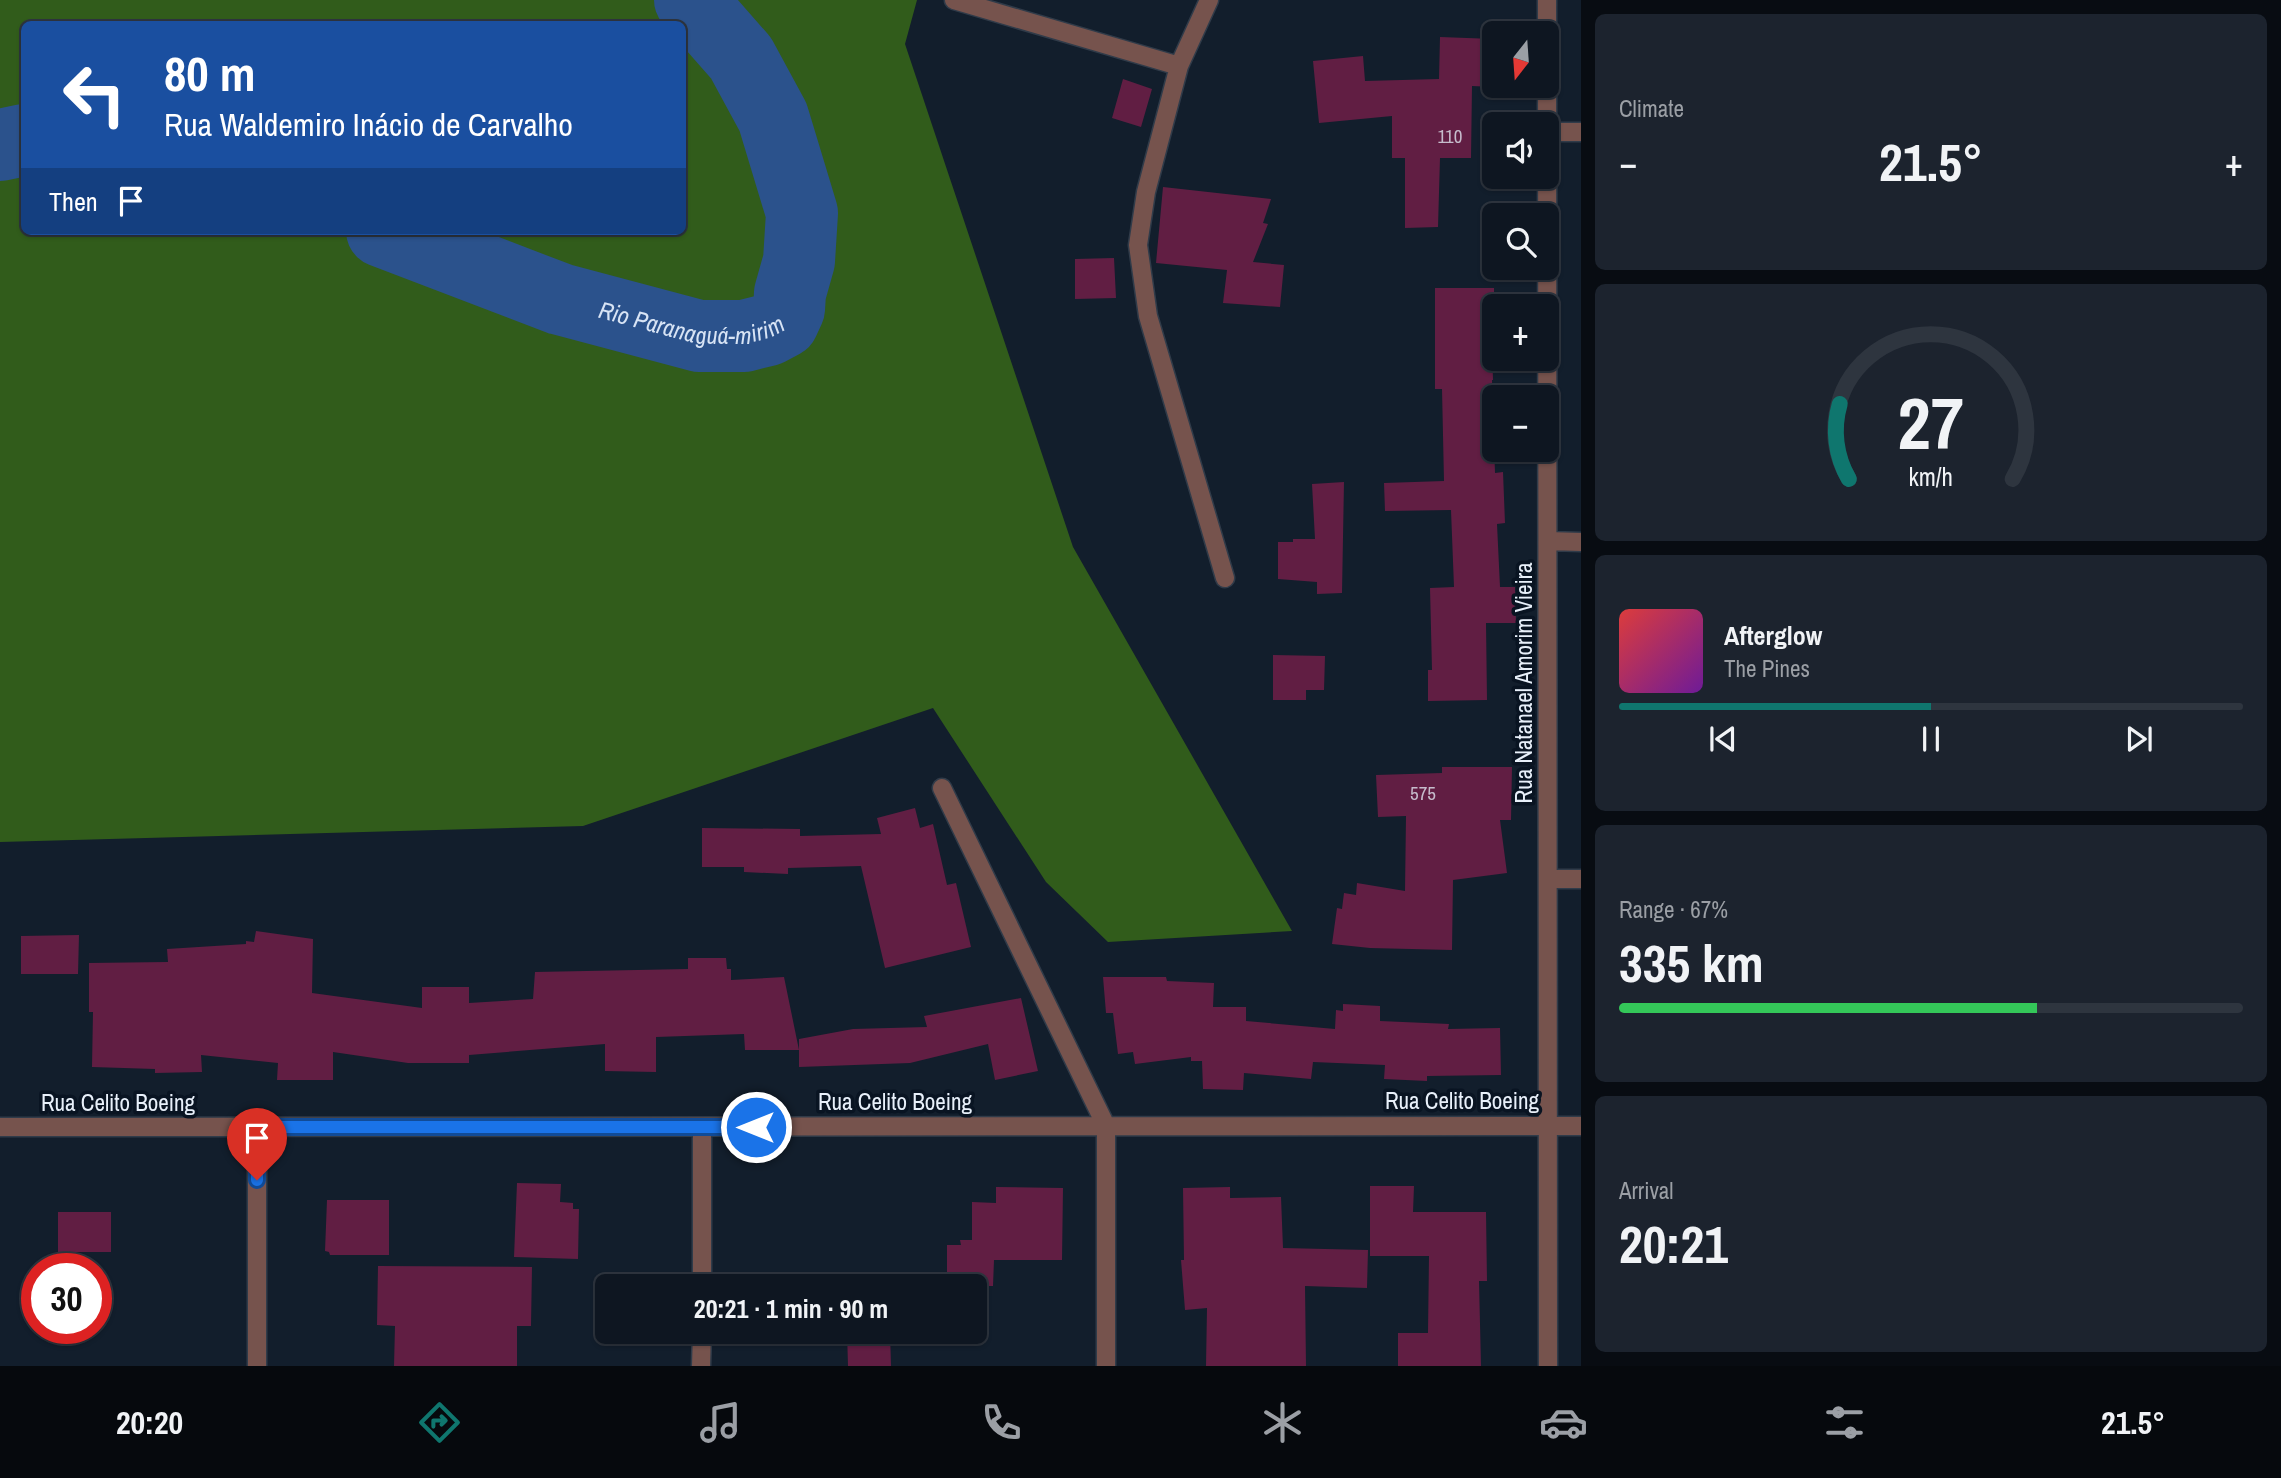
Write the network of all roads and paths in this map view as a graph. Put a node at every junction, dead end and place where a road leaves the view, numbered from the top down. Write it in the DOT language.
graph roads {
  1 [pos="954,0"];
  2 [pos="1209,0"];
  3 [pos="1547,0"];
  4 [pos="1179,66"];
  5 [pos="1549,112"];
  6 [pos="1559,132"];
  7 [pos="1581,132"];
  8 [pos="1549,189"];
  9 [pos="1548,541"];
  10 [pos="1581,541"];
  11 [pos="1225,578"];
  12 [pos="942,788"];
  13 [pos="1548,879"];
  14 [pos="1581,879"];
  15 [pos="1106,1126"];
  16 [pos="1548,1126"];
  17 [pos="1581,1126"];
  18 [pos="0,1127"];
  19 [pos="257,1127"];
  20 [pos="702,1127"];
  21 [pos="702,1274"];
  22 [pos="702,1344"];
  23 [pos="257,1366"];
  24 [pos="701,1366"];
  25 [pos="1106,1366"];
  26 [pos="1548,1366"];
  1 -- 4 [label="street"];
  2 -- 4 [label="street"];
  3 -- 5 [label="street, Rua Natanael Amorim Vieira"];
  4 -- 11 [label="street"];
  6 -- 7 [label="street"];
  8 -- 9 [label="street, Rua Natanael Amorim Vieira"];
  9 -- 10 [label="street"];
  9 -- 13 [label="street, Rua Natanael Amorim Vieira"];
  12 -- 15 [label="street"];
  13 -- 14 [label="street"];
  13 -- 16 [label="street, Rua Natanael Amorim Vieira"];
  15 -- 16 [label="street, Rua Celito Boeing"];
  15 -- 20 [label="street, Rua Celito Boeing"];
  15 -- 25 [label="street"];
  16 -- 17 [label="street, Rua Celito Boeing"];
  16 -- 26 [label="street, Rua Natanael Amorim Vieira"];
  18 -- 19 [label="street, Rua Celito Boeing"];
  19 -- 20 [label="street, Rua Celito Boeing"];
  19 -- 23 [label="street"];
  20 -- 21 [label="street"];
  22 -- 24 [label="street"];
}
